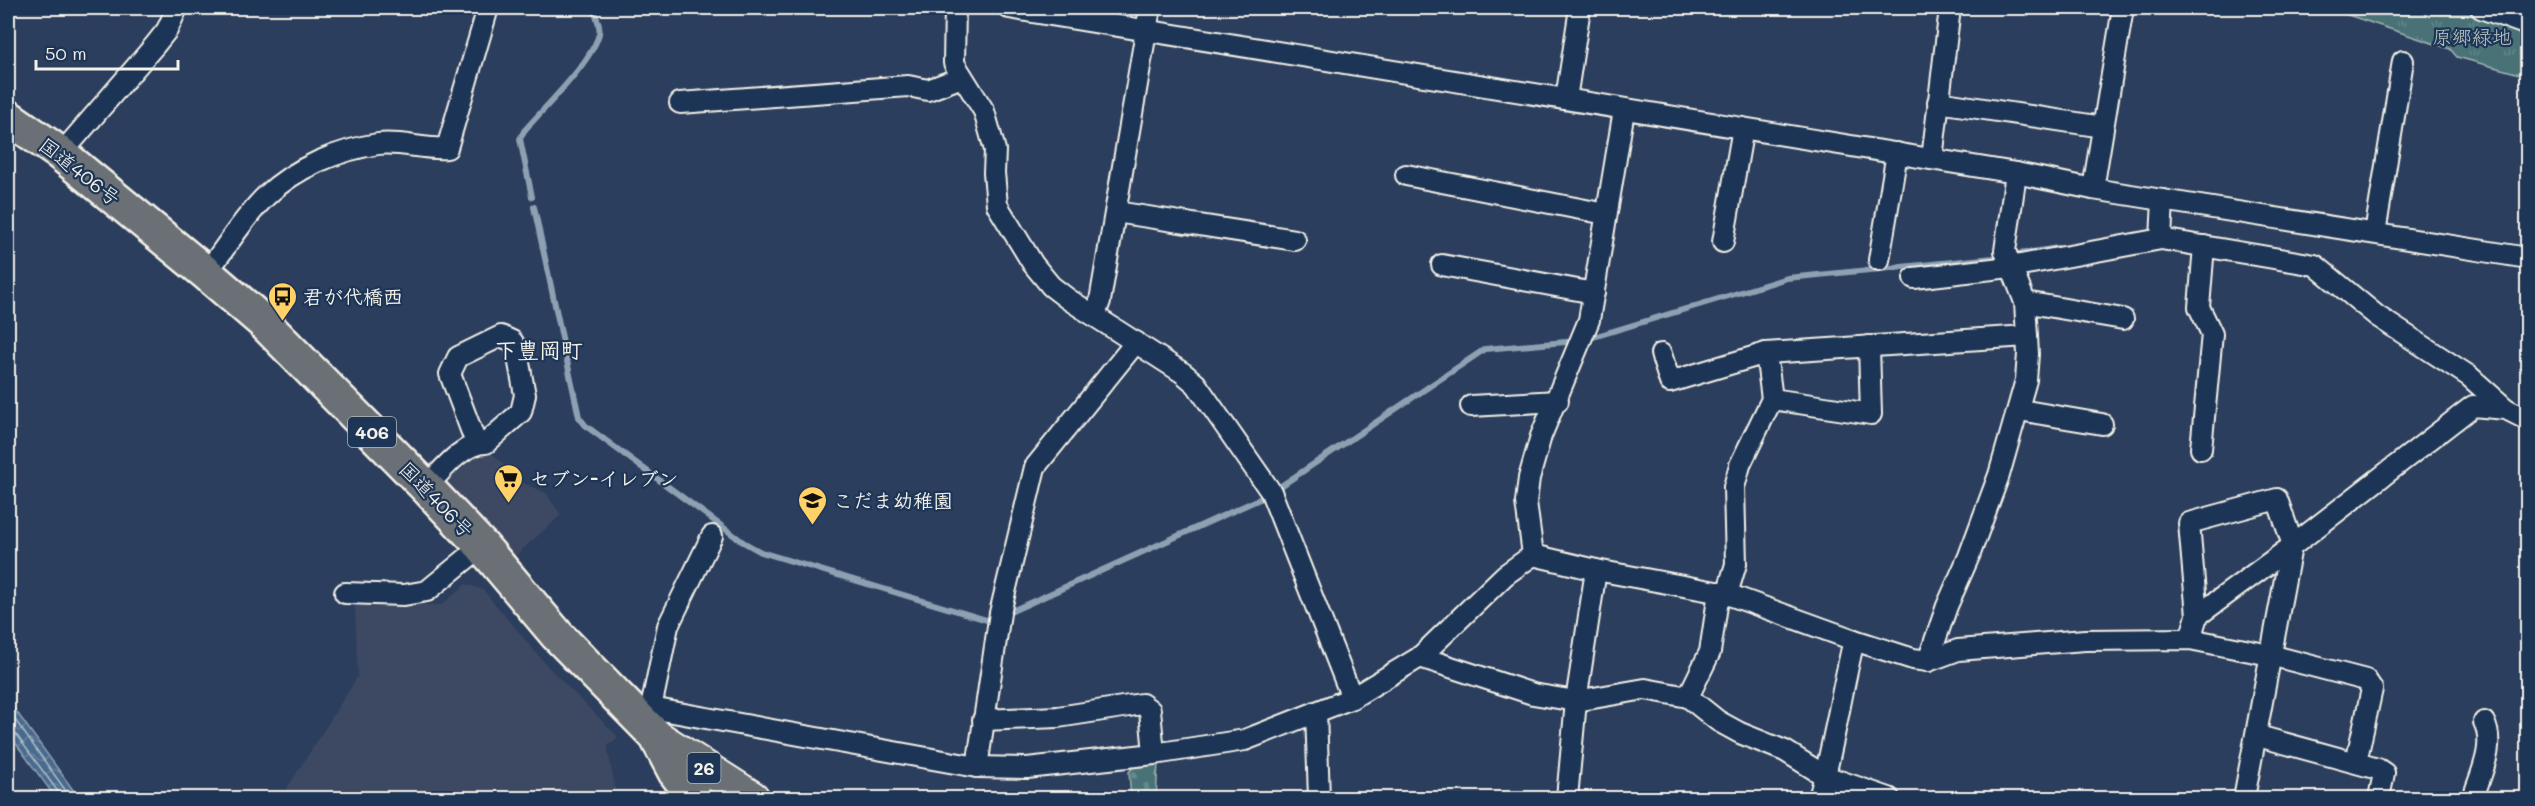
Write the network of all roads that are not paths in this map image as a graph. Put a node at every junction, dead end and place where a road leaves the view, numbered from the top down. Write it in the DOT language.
graph roads {
  1 [pos="177,8"];
  2 [pos="488,8"];
  3 [pos="955,8"];
  4 [pos="1009,8"];
  5 [pos="1150,8"];
  6 [pos="1580,8"];
  7 [pos="1950,8"];
  8 [pos="2123,8"];
  9 [pos="2481,8"];
  10 [pos="2528,25"];
  11 [pos="1146,30"];
  12 [pos="2403,61"];
  13 [pos="962,77"];
  14 [pos="1566,99"];
  15 [pos="1938,102"];
  16 [pos="680,103"];
  17 [pos="1624,110"];
  18 [pos="8,117"];
  19 [pos="2103,127"];
  20 [pos="1743,128"];
  21 [pos="1897,153"];
  22 [pos="61,154"];
  23 [pos="1932,159"];
  24 [pos="2016,172"];
  25 [pos="1406,175"];
  26 [pos="2093,189"];
  27 [pos="2163,200"];
  28 [pos="1116,212"];
  29 [pos="1606,214"];
  30 [pos="2375,233"];
  31 [pos="2161,239"];
  32 [pos="1295,240"];
  33 [pos="1723,242"];
  34 [pos="2204,246"];
  35 [pos="2528,258"];
  36 [pos="1879,260"];
  37 [pos="2008,260"];
  38 [pos="1442,265"];
  39 [pos="206,273"];
  40 [pos="1914,278"];
  41 [pos="1593,293"];
  42 [pos="2025,302"];
  43 [pos="1095,315"];
  44 [pos="2123,319"];
  45 [pos="2027,336"];
  46 [pos="1136,342"];
  47 [pos="1869,346"];
  48 [pos="1766,353"];
  49 [pos="1661,354"];
  50 [pos="1772,399"];
  51 [pos="1557,401"];
  52 [pos="1471,406"];
  53 [pos="2506,409"];
  54 [pos="2019,410"];
  55 [pos="2528,420"];
  56 [pos="2102,424"];
  57 [pos="476,443"];
  58 [pos="2201,449"];
  59 [pos="426,487"];
  60 [pos="712,536"];
  61 [pos="482,546"];
  62 [pos="2292,546"];
  63 [pos="1533,555"];
  64 [pos="1596,570"];
  65 [pos="345,593"];
  66 [pos="1723,593"];
  67 [pos="2197,616"];
  68 [pos="2190,639"];
  69 [pos="1854,640"];
  70 [pos="2271,655"];
  71 [pos="1420,657"];
  72 [pos="1928,661"];
  73 [pos="1688,697"];
  74 [pos="1352,698"];
  75 [pos="1575,701"];
  76 [pos="1316,712"];
  77 [pos="983,720"];
  78 [pos="649,722"];
  79 [pos="2484,722"];
  80 [pos="2258,736"];
  81 [pos="1154,754"];
  82 [pos="2356,762"];
  83 [pos="977,767"];
  84 [pos="1825,776"];
  85 [pos="2380,793"];
  86 [pos="694,798"];
  87 [pos="753,798"];
  88 [pos="1319,798"];
  89 [pos="1567,798"];
  90 [pos="1819,798"];
  91 [pos="1889,798"];
  92 [pos="2244,798"];
  93 [pos="2473,798"];
  1 -- 22 [label="street"];
  2 -- 39 [label="street"];
  3 -- 13 [label="street"];
  4 -- 11 [label="street"];
  5 -- 11 [label="street"];
  6 -- 14 [label="street"];
  7 -- 15 [label="street"];
  8 -- 19 [label="street"];
  9 -- 10 [label="street"];
  11 -- 14 [label="street"];
  11 -- 28 [label="street"];
  12 -- 30 [label="street"];
  13 -- 16 [label="street"];
  13 -- 43 [label="street"];
  14 -- 17 [label="street"];
  15 -- 19 [label="street"];
  15 -- 23 [label="street"];
  17 -- 20 [label="street"];
  17 -- 29 [label="street"];
  18 -- 22 [label="highway, 国道406号 / 406"];
  19 -- 26 [label="street"];
  20 -- 21 [label="street"];
  20 -- 33 [label="street"];
  21 -- 23 [label="street"];
  21 -- 36 [label="street"];
  22 -- 39 [label="highway, 国道406号 / 406"];
  23 -- 24 [label="street"];
  24 -- 26 [label="street"];
  24 -- 37 [label="street"];
  25 -- 29 [label="street"];
  26 -- 27 [label="street"];
  27 -- 30 [label="street"];
  27 -- 31 [label="street"];
  28 -- 32 [label="street"];
  28 -- 43 [label="street"];
  29 -- 41 [label="street"];
  30 -- 35 [label="street"];
  31 -- 34 [label="street"];
  31 -- 37 [label="street"];
  34 -- 53 [label="street"];
  34 -- 58 [label="street"];
  37 -- 40 [label="street"];
  37 -- 42 [label="street"];
  38 -- 41 [label="street"];
  39 -- 59 [label="highway, 国道406号 / 406"];
  41 -- 51 [label="street"];
  42 -- 44 [label="street"];
  42 -- 45 [label="street"];
  43 -- 46 [label="street"];
  45 -- 47 [label="street"];
  45 -- 54 [label="street"];
  46 -- 74 [label="street"];
  46 -- 77 [label="street"];
  47 -- 48 [label="street"];
  47 -- 50 [label="street"];
  48 -- 49 [label="street"];
  48 -- 50 [label="street"];
  50 -- 66 [label="street"];
  51 -- 52 [label="street"];
  51 -- 63 [label="street"];
  53 -- 55 [label="street"];
  53 -- 62 [label="street"];
  54 -- 56 [label="street"];
  54 -- 72 [label="street"];
  57 -- 57 [label="street"];
  57 -- 59 [label="street"];
  59 -- 61 [label="highway, 国道406号 / 406"];
  60 -- 78 [label="street"];
  61 -- 65 [label="street"];
  61 -- 78 [label="highway, 国道406号 / 406"];
  62 -- 67 [label="street"];
  62 -- 67 [label="street"];
  62 -- 70 [label="street"];
  63 -- 64 [label="street"];
  63 -- 71 [label="street"];
  64 -- 66 [label="street"];
  64 -- 75 [label="street"];
  66 -- 69 [label="street"];
  66 -- 73 [label="street"];
  67 -- 68 [label="street"];
  68 -- 70 [label="street"];
  68 -- 72 [label="street"];
  69 -- 72 [label="street"];
  69 -- 84 [label="street"];
  70 -- 80 [label="street"];
  70 -- 82 [label="street"];
  71 -- 74 [label="street"];
  71 -- 75 [label="street"];
  73 -- 75 [label="street"];
  73 -- 84 [label="street"];
  74 -- 76 [label="street"];
  75 -- 89 [label="street"];
  76 -- 81 [label="street"];
  76 -- 88 [label="street"];
  77 -- 81 [label="street"];
  77 -- 83 [label="street"];
  78 -- 83 [label="street"];
  78 -- 86 [label="highway, 国道406号 / 406"];
  78 -- 87 [label="main road, 26"];
  79 -- 93 [label="street"];
  80 -- 82 [label="street"];
  80 -- 92 [label="street"];
  81 -- 83 [label="street"];
  82 -- 85 [label="street"];
  84 -- 90 [label="street"];
  84 -- 91 [label="street"];
}
